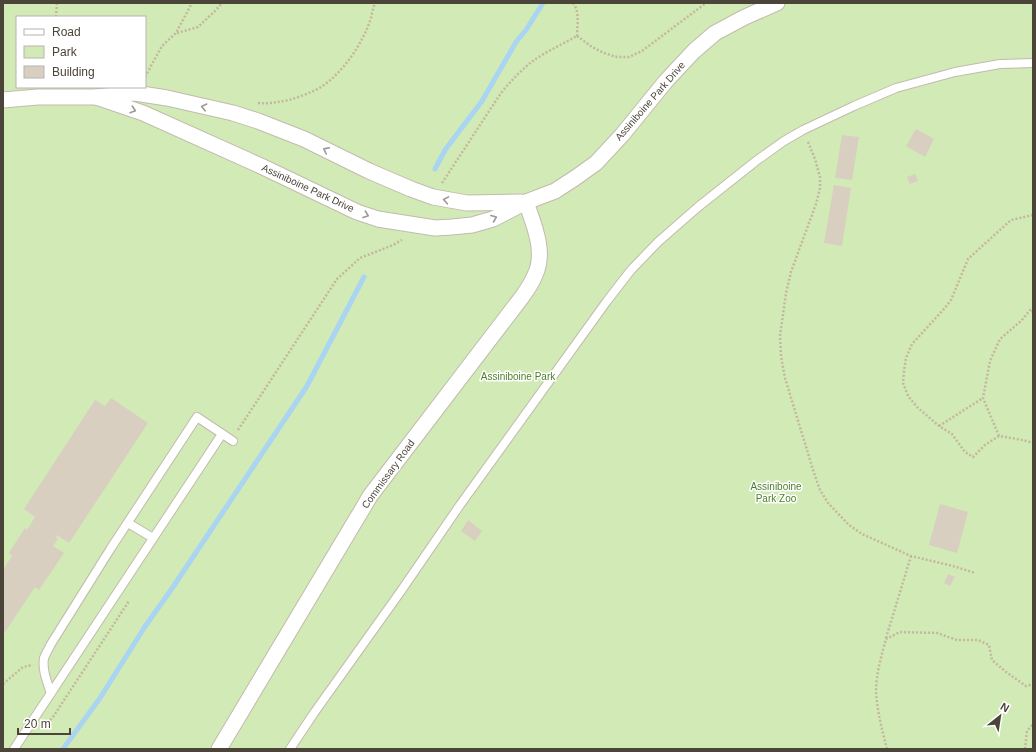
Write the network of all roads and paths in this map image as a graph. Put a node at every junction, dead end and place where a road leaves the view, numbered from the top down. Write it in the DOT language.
graph roads {
  1 [pos="57,3"];
  2 [pos="192,3"];
  3 [pos="222,3"];
  4 [pos="375,3"];
  5 [pos="573,3"];
  6 [pos="706,3"];
  7 [pos="777,3"];
  8 [pos="56,16"];
  9 [pos="176,33"];
  10 [pos="577,36"];
  11 [pos="1033,63"];
  12 [pos="146,75"];
  13 [pos="96,98"];
  14 [pos="3,100"];
  15 [pos="254,102"];
  16 [pos="804,130"];
  17 [pos="432,197"];
  18 [pos="526,202"];
  19 [pos="1033,215"];
  20 [pos="412,225"];
  21 [pos="1033,312"];
  22 [pos="983,398"];
  23 [pos="939,426"];
  24 [pos="222,434"];
  25 [pos="999,436"];
  26 [pos="233,441"];
  27 [pos="1033,443"];
  28 [pos="128,523"];
  29 [pos="153,538"];
  30 [pos="911,556"];
  31 [pos="975,573"];
  32 [pos="131,598"];
  33 [pos="886,639"];
  34 [pos="44,658"];
  35 [pos="3,684"];
  36 [pos="1033,684"];
  37 [pos="51,693"];
  38 [pos="46,723"];
  39 [pos="1033,724"];
  40 [pos="14,749"];
  41 [pos="219,749"];
  42 [pos="290,749"];
  43 [pos="887,749"];
  44 [pos="1024,749"];
  1 -- 8 [label="path"];
  2 -- 9 [label="path"];
  3 -- 9 [label="path"];
  4 -- 15 [label="path"];
  5 -- 10 [label="path"];
  6 -- 10 [label="path"];
  7 -- 18 [label="street, Assiniboine Park Drive"];
  9 -- 12 [label="path"];
  10 -- 17 [label="path"];
  11 -- 16 [label="lane"];
  13 -- 14 [label="street, Assiniboine Park Drive"];
  17 -- 13 [label="street, Assiniboine Park Drive, one-way"];
  13 -- 20 [label="street, Assiniboine Park Drive, one-way"];
  16 -- 30 [label="path"];
  16 -- 42 [label="lane"];
  18 -- 17 [label="street, Assiniboine Park Drive, one-way"];
  20 -- 18 [label="street, Assiniboine Park Drive, one-way"];
  18 -- 41 [label="street, Commissary Road"];
  19 -- 23 [label="path"];
  20 -- 26 [label="path"];
  21 -- 22 [label="path"];
  22 -- 23 [label="path"];
  22 -- 25 [label="path"];
  23 -- 25 [label="path"];
  24 -- 26 [label="lane"];
  24 -- 28 [label="lane"];
  24 -- 29 [label="lane"];
  25 -- 27 [label="path"];
  28 -- 29 [label="lane"];
  28 -- 34 [label="lane"];
  29 -- 37 [label="lane"];
  30 -- 31 [label="path"];
  30 -- 33 [label="path"];
  32 -- 38 [label="path"];
  33 -- 36 [label="path"];
  33 -- 43 [label="path"];
  34 -- 35 [label="path"];
  34 -- 37 [label="lane"];
  37 -- 40 [label="lane"];
  39 -- 44 [label="path"];
}
